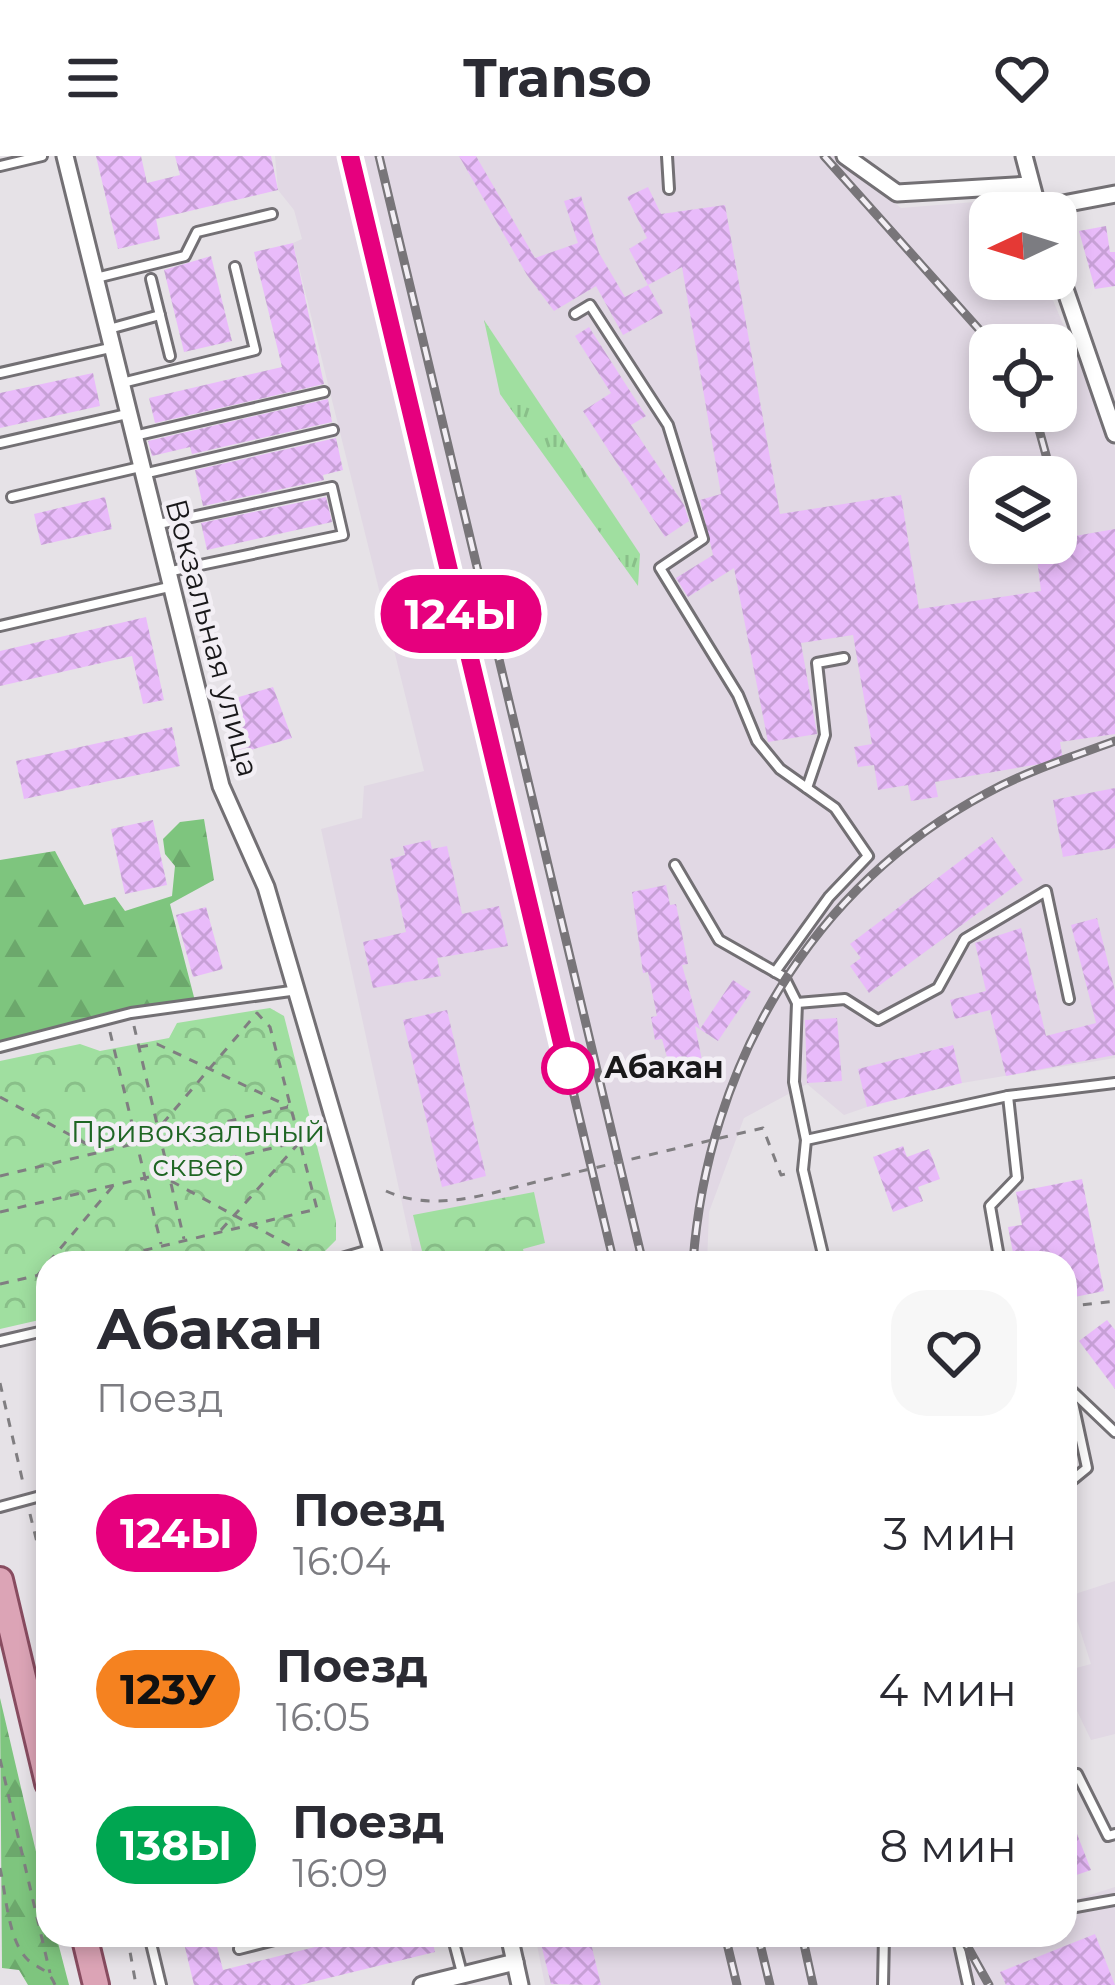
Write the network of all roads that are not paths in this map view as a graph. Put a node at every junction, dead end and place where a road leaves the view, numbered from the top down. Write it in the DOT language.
graph roads {
  1 [pos="42,156"];
  2 [pos="65,156"];
  3 [pos="667,156"];
  4 [pos="845,156"];
  5 [pos="1024,156"];
  6 [pos="0,166"];
  7 [pos="1030,184"];
  8 [pos="669,189"];
  9 [pos="1032,192"];
  10 [pos="1115,194"];
  11 [pos="1077,202"];
  12 [pos="272,214"];
  13 [pos="235,267"];
  14 [pos="95,278"];
  15 [pos="151,279"];
  16 [pos="1069,300"];
  17 [pos="575,314"];
  18 [pos="160,315"];
  19 [pos="107,329"];
  20 [pos="112,347"];
  21 [pos="170,356"];
  22 [pos="0,373"];
  23 [pos="120,383"];
  24 [pos="324,392"];
  25 [pos="128,414"];
  26 [pos="333,430"];
  27 [pos="1115,434"];
  28 [pos="133,437"];
  29 [pos="0,443"];
  30 [pos="141,471"];
  31 [pos="11,497"];
  32 [pos="154,525"];
  33 [pos="167,580"];
  34 [pos="0,626"];
  35 [pos="844,658"];
  36 [pos="807,788"];
  37 [pos="675,865"];
  38 [pos="775,972"];
  39 [pos="299,989"];
  40 [pos="1069,999"];
  41 [pos="797,1003"];
  42 [pos="0,1047"];
  43 [pos="1115,1084"];
  44 [pos="1008,1096"];
  45 [pos="806,1140"];
  46 [pos="373,1251"];
  47 [pos="822,1251"];
  48 [pos="998,1251"];
  49 [pos="36,1333"];
  50 [pos="0,1341"];
  51 [pos="1077,1398"];
  52 [pos="1077,1428"];
  53 [pos="1115,1432"];
  54 [pos="1077,1476"];
  55 [pos="36,1497"];
  56 [pos="0,1507"];
  57 [pos="0,1580"];
  58 [pos="8,1652"];
  59 [pos="36,1744"];
  60 [pos="1077,1774"];
  61 [pos="1115,1834"];
  62 [pos="1114,1904"];
  63 [pos="1077,1908"];
  64 [pos="87,1947"];
  65 [pos="152,1947"];
  66 [pos="247,1947"];
  67 [pos="455,1947"];
  68 [pos="511,1947"];
  69 [pos="884,1947"];
  70 [pos="960,1947"];
  71 [pos="239,1949"];
  72 [pos="514,1962"];
  73 [pos="462,1974"];
  74 [pos="96,1985"];
  75 [pos="161,1985"];
  76 [pos="422,1985"];
  77 [pos="520,1985"];
  78 [pos="883,1985"];
  79 [pos="968,1985"];
  1 -- 6 [label="lane"];
  2 -- 14 [label="street, Вокзальная улица"];
  3 -- 8 [label="lane"];
  4 -- 7 [label="street"];
  5 -- 7 [label="street"];
  7 -- 9 [label="street"];
  10 -- 11 [label="street"];
  12 -- 14 [label="lane"];
  13 -- 23 [label="lane"];
  14 -- 19 [label="street, Вокзальная улица"];
  15 -- 18 [label="lane"];
  16 -- 27 [label="street"];
  17 -- 36 [label="lane"];
  18 -- 19 [label="lane"];
  18 -- 21 [label="lane"];
  19 -- 20 [label="street, Вокзальная улица"];
  20 -- 22 [label="lane"];
  20 -- 23 [label="street, Вокзальная улица"];
  23 -- 25 [label="street, Вокзальная улица"];
  24 -- 28 [label="lane"];
  25 -- 28 [label="street, Вокзальная улица"];
  25 -- 29 [label="lane"];
  26 -- 30 [label="lane"];
  28 -- 30 [label="street, Вокзальная улица"];
  30 -- 31 [label="lane"];
  30 -- 32 [label="street, Вокзальная улица"];
  32 -- 33 [label="street, Вокзальная улица"];
  32 -- 33 [label="lane"];
  33 -- 34 [label="lane"];
  33 -- 39 [label="street, Вокзальная улица"];
  35 -- 36 [label="lane"];
  36 -- 38 [label="lane"];
  37 -- 38 [label="lane"];
  38 -- 41 [label="lane"];
  39 -- 42 [label="lane"];
  39 -- 46 [label="street, Вокзальная улица"];
  40 -- 41 [label="lane"];
  41 -- 45 [label="lane"];
  43 -- 44 [label="lane"];
  44 -- 45 [label="lane"];
  44 -- 48 [label="lane"];
  45 -- 47 [label="lane"];
  49 -- 50 [label="lane"];
  51 -- 53 [label="lane"];
  52 -- 54 [label="lane"];
  55 -- 56 [label="lane"];
  57 -- 58 [label="main road"];
  58 -- 59 [label="main road"];
  60 -- 61 [label="lane"];
  62 -- 63 [label="lane"];
  64 -- 74 [label="main road"];
  65 -- 75 [label="lane"];
  66 -- 71 [label="lane"];
  67 -- 73 [label="lane"];
  68 -- 72 [label="street"];
  69 -- 78 [label="lane"];
  70 -- 79 [label="lane"];
  72 -- 73 [label="street"];
  72 -- 77 [label="street"];
  73 -- 76 [label="street"];
}
